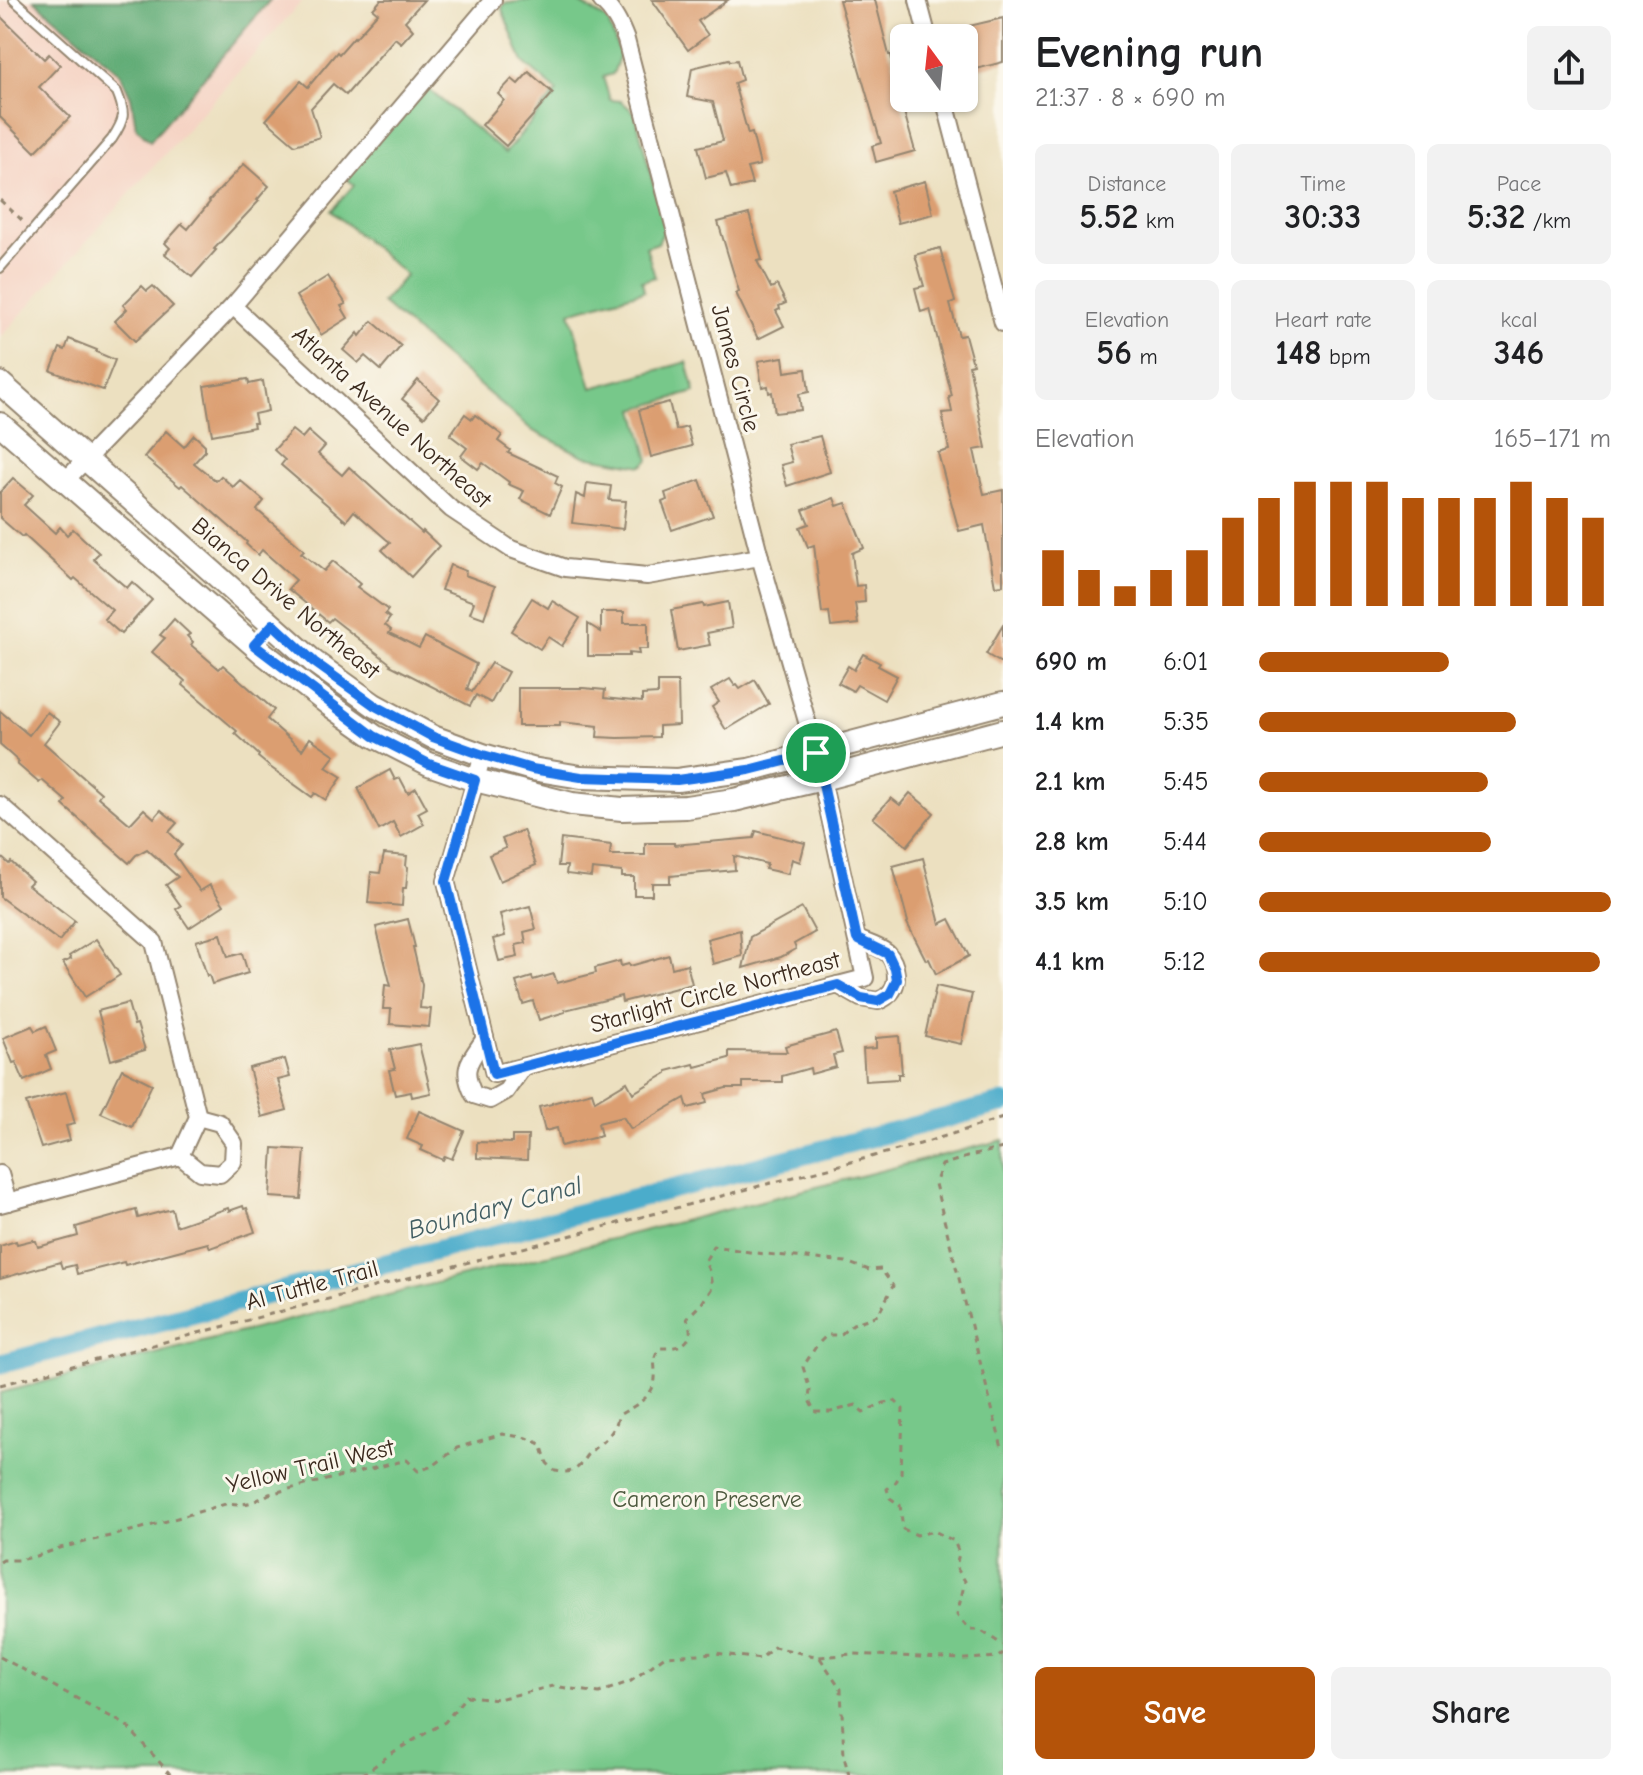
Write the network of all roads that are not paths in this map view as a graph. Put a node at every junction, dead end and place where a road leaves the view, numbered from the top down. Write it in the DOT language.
graph roads {
  1 [pos="14,0"];
  2 [pos="493,0"];
  3 [pos="601,0"];
  4 [pos="918,0"];
  5 [pos="924,24"];
  6 [pos="948,112"];
  7 [pos="0,268"];
  8 [pos="998,281"];
  9 [pos="233,306"];
  10 [pos="1003,323"];
  11 [pos="0,383"];
  12 [pos="0,424"];
  13 [pos="86,458"];
  14 [pos="65,481"];
  15 [pos="760,557"];
  16 [pos="273,624"];
  17 [pos="254,645"];
  18 [pos="1003,703"];
  19 [pos="1003,731"];
  20 [pos="816,753"];
  21 [pos="483,755"];
  22 [pos="822,779"];
  23 [pos="475,780"];
  24 [pos="0,805"];
  25 [pos="857,939"];
  26 [pos="838,985"];
  27 [pos="485,1038"];
  28 [pos="523,1067"];
  29 [pos="198,1117"];
  30 [pos="180,1156"];
  31 [pos="0,1174"];
  32 [pos="4,1203"];
  1 -- 7 [label="lane"];
  2 -- 9 [label="street"];
  3 -- 15 [label="street, James Circle"];
  4 -- 5 [label="street"];
  6 -- 8 [label="street"];
  8 -- 10 [label="street"];
  9 -- 13 [label="street"];
  9 -- 15 [label="street, Atlanta Avenue Northeast"];
  11 -- 13 [label="street, Bianca Drive Northeast"];
  12 -- 14 [label="street"];
  13 -- 14 [label="street"];
  13 -- 16 [label="street, Bianca Drive Northeast"];
  14 -- 17 [label="street"];
  15 -- 20 [label="street, James Circle"];
  16 -- 17 [label="street"];
  16 -- 21 [label="street, Bianca Drive Northeast"];
  17 -- 23 [label="street"];
  18 -- 20 [label="street, Bianca Drive Northeast"];
  19 -- 22 [label="street"];
  20 -- 21 [label="street, Bianca Drive Northeast"];
  20 -- 22 [label="street, Starlight Circle Northeast"];
  21 -- 23 [label="street"];
  22 -- 23 [label="street"];
  22 -- 25 [label="street, Starlight Circle Northeast"];
  23 -- 27 [label="street"];
  24 -- 29 [label="street"];
  25 -- 26 [label="street, Starlight Circle Northeast"];
  25 -- 26 [label="street"];
  26 -- 28 [label="street, Starlight Circle Northeast"];
  27 -- 28 [label="street, Starlight Circle Northeast"];
  27 -- 28 [label="street"];
  29 -- 30 [label="street"];
  29 -- 30 [label="street"];
  30 -- 32 [label="street"];
  31 -- 32 [label="street"];
}
